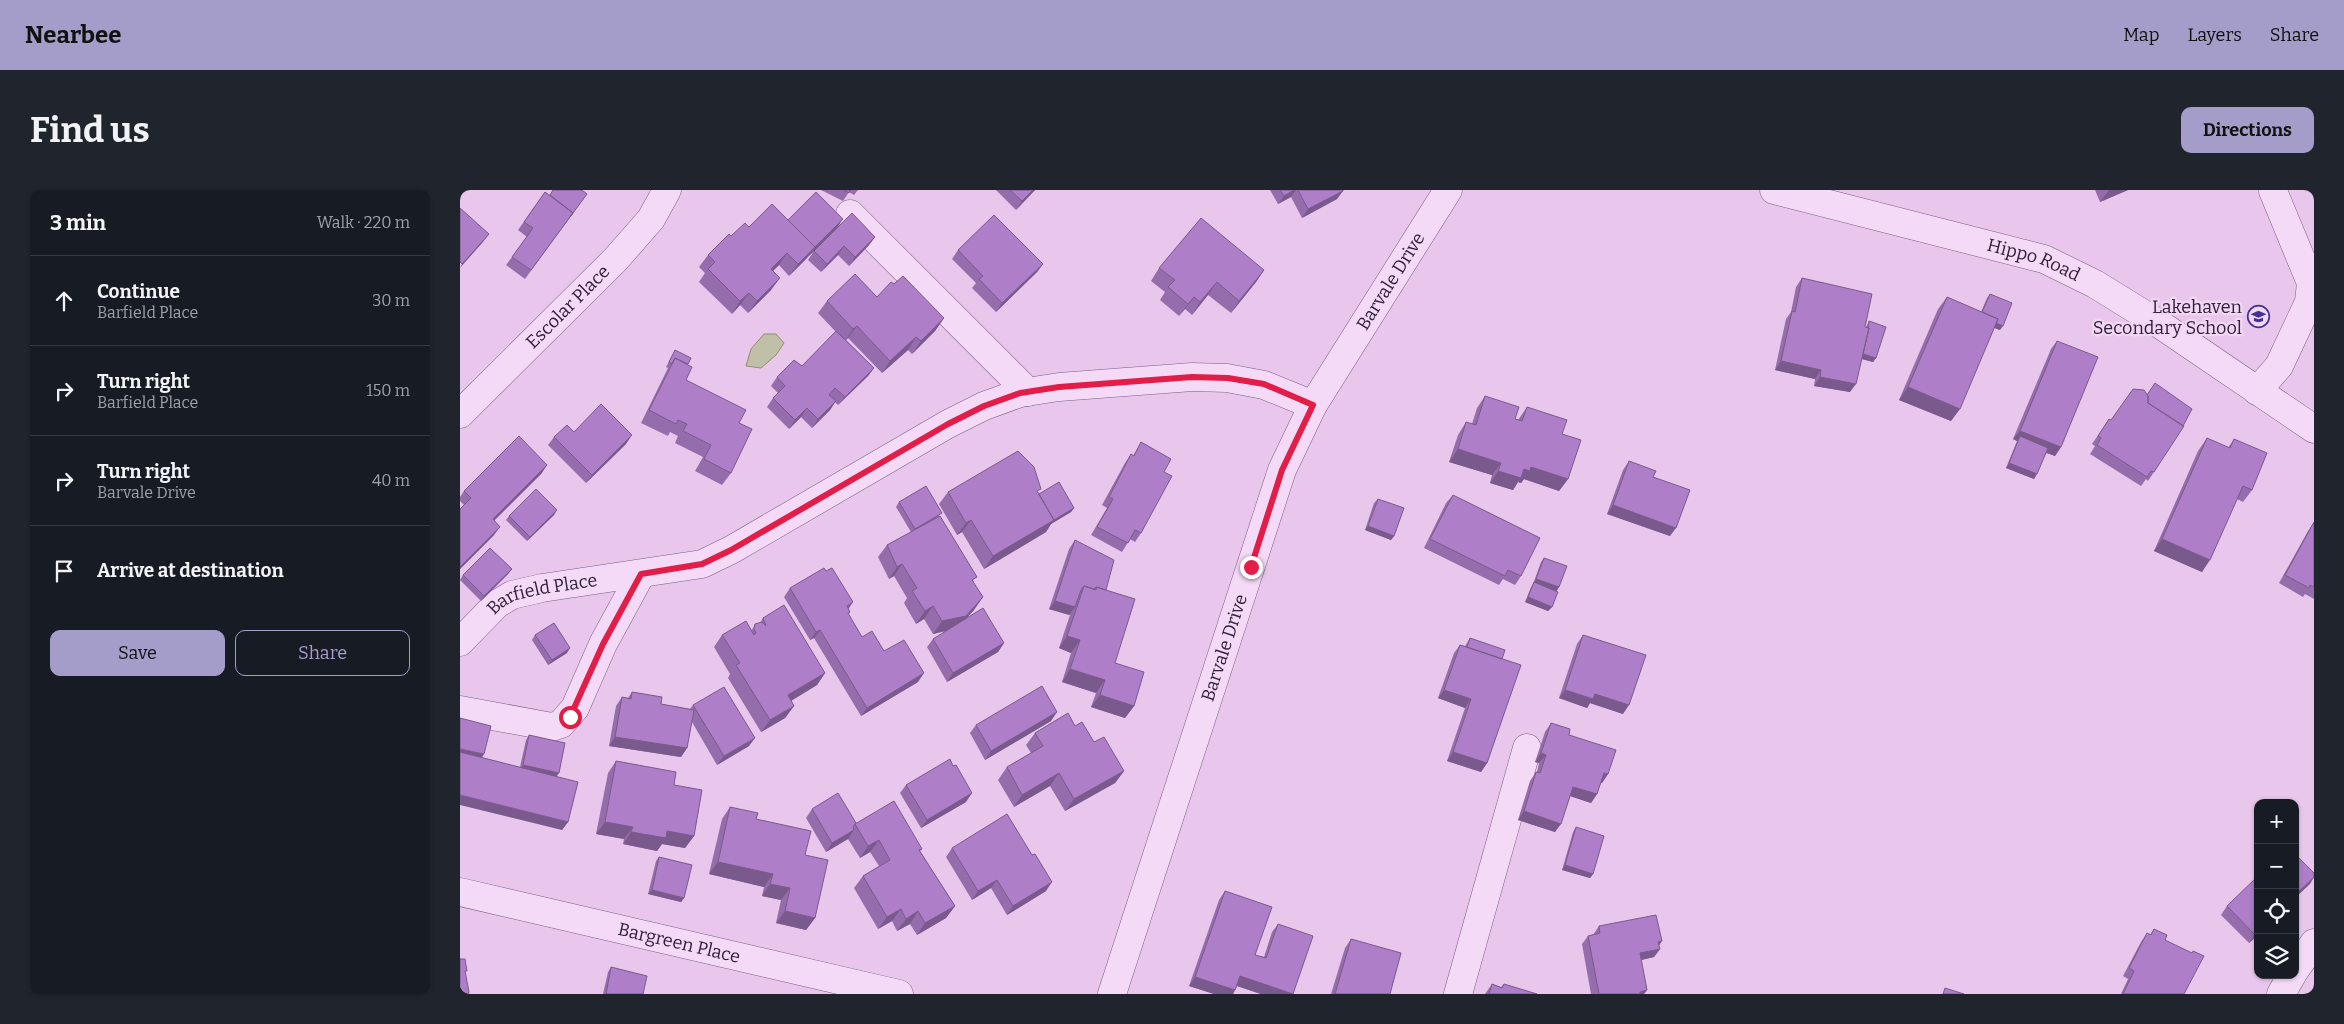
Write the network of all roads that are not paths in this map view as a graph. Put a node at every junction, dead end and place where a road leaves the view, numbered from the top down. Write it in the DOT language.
graph roads {
  1 [pos="667,190"];
  2 [pos="1448,190"];
  3 [pos="1774,190"];
  4 [pos="2273,190"];
  5 [pos="1823,196"];
  6 [pos="850,214"];
  7 [pos="2257,391"];
  8 [pos="1028,392"];
  9 [pos="1313,405"];
  10 [pos="460,414"];
  11 [pos="2314,429"];
  12 [pos="641,574"];
  13 [pos="460,642"];
  14 [pos="460,710"];
  15 [pos="1527,748"];
  16 [pos="460,892"];
  17 [pos="2314,943"];
  18 [pos="2299,964"];
  19 [pos="2290,979"];
  20 [pos="899,994"];
  21 [pos="1112,994"];
  22 [pos="1458,994"];
  23 [pos="2281,994"];
  1 -- 10 [label="street, Escolar Place"];
  2 -- 9 [label="street, Barvale Drive"];
  3 -- 5 [label="street, Hippo Road"];
  4 -- 7 [label="street"];
  5 -- 7 [label="street, Hippo Road"];
  6 -- 8 [label="street"];
  7 -- 11 [label="street, Hippo Road"];
  8 -- 9 [label="street, Barfield Place"];
  8 -- 12 [label="street, Barfield Place"];
  9 -- 21 [label="street, Barvale Drive"];
  12 -- 13 [label="street, Barfield Place"];
  12 -- 14 [label="street, Barfield Place"];
  15 -- 22 [label="street"];
  16 -- 20 [label="street, Bargreen Place"];
  17 -- 18 [label="street"];
  19 -- 23 [label="street"];
}
